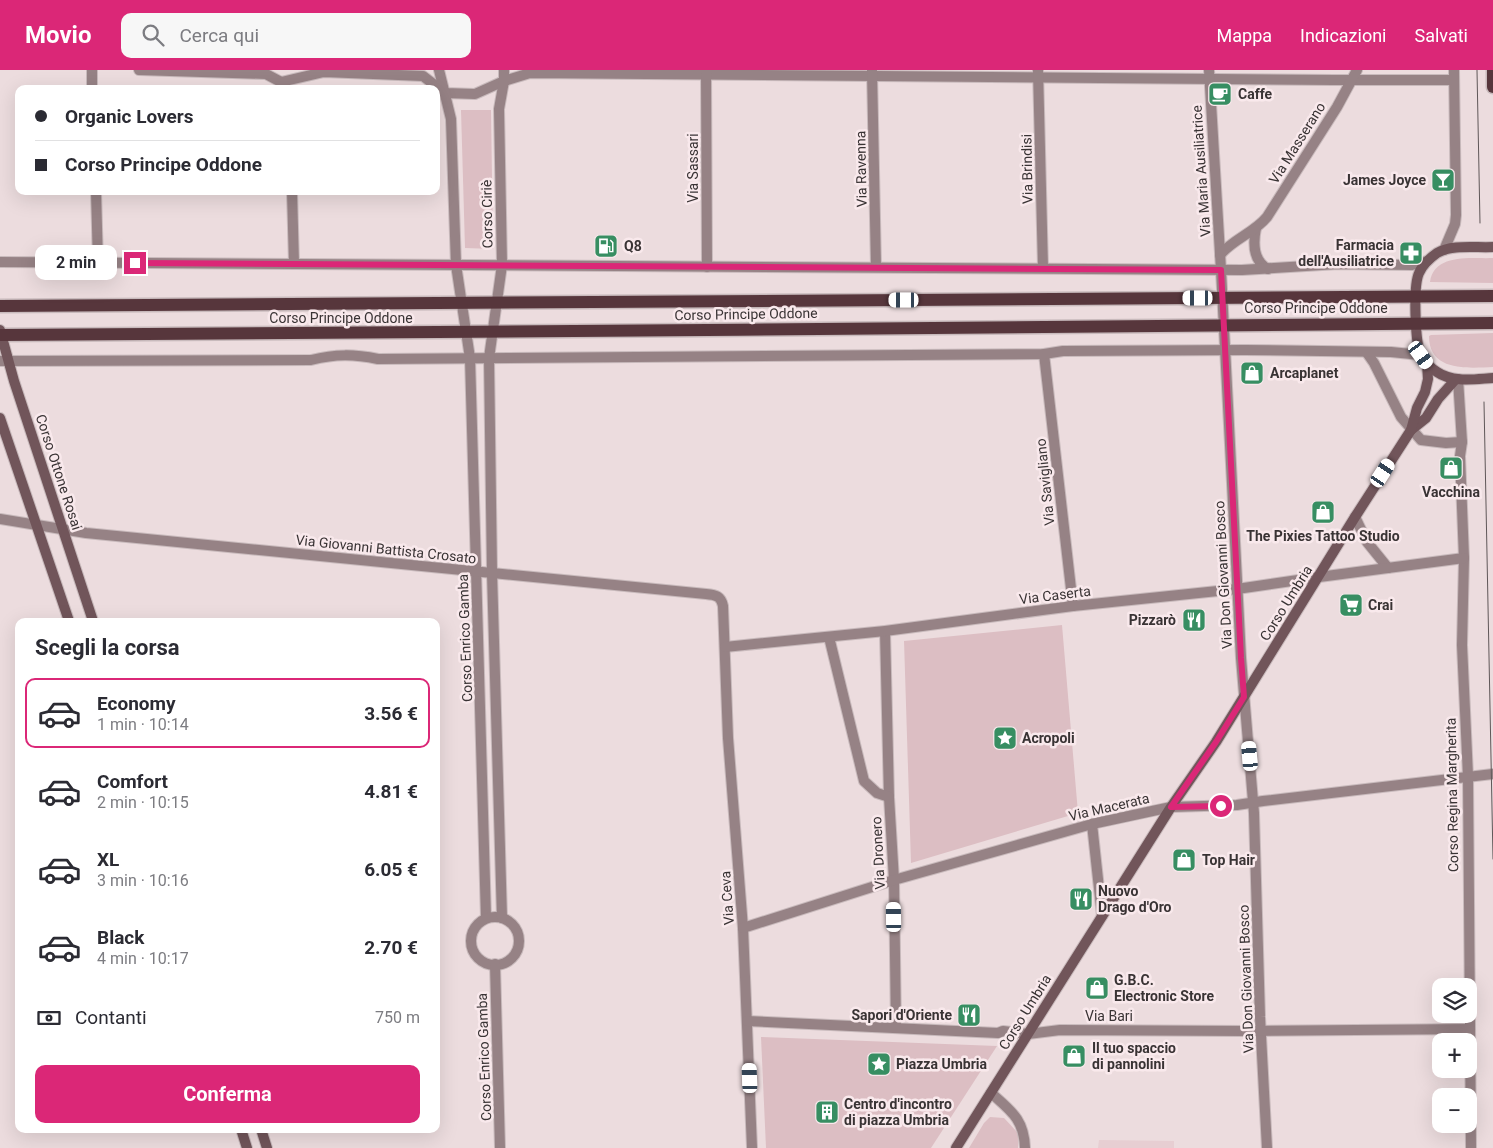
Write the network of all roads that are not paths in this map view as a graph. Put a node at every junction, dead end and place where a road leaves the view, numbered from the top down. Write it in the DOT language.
graph roads {
  1 [pos="92,70"];
  2 [pos="139,70"];
  3 [pos="439,70"];
  4 [pos="504,70"];
  5 [pos="1357,70"];
  6 [pos="1493,70"];
  7 [pos="706,73"];
  8 [pos="872,73"];
  9 [pos="1038,74"];
  10 [pos="1209,74"];
  11 [pos="1454,75"];
  12 [pos="295,79"];
  13 [pos="1350,80"];
  14 [pos="504,81"];
  15 [pos="92,85"];
  16 [pos="435,85"];
  17 [pos="1493,87"];
  18 [pos="440,89"];
  19 [pos="445,93"];
  20 [pos="96,195"];
  21 [pos="292,195"];
  22 [pos="1256,228"];
  23 [pos="1493,247"];
  24 [pos="1444,250"];
  25 [pos="1220,255"];
  26 [pos="1427,261"];
  27 [pos="0,262"];
  28 [pos="98,263"];
  29 [pos="294,264"];
  30 [pos="456,265"];
  31 [pos="502,265"];
  32 [pos="707,267"];
  33 [pos="876,267"];
  34 [pos="1043,268"];
  35 [pos="1268,269"];
  36 [pos="1221,270"];
  37 [pos="1493,296"];
  38 [pos="1416,297"];
  39 [pos="1222,298"];
  40 [pos="462,302"];
  41 [pos="496,302"];
  42 [pos="0,306"];
  43 [pos="1416,323"];
  44 [pos="1493,323"];
  45 [pos="1223,324"];
  46 [pos="493,331"];
  47 [pos="466,332"];
  48 [pos="0,333"];
  49 [pos="1225,350"];
  50 [pos="1367,352"];
  51 [pos="1044,354"];
  52 [pos="1421,355"];
  53 [pos="470,358"];
  54 [pos="489,358"];
  55 [pos="4,361"];
  56 [pos="1427,364"];
  57 [pos="1493,378"];
  58 [pos="1457,379"];
  59 [pos="0,418"];
  60 [pos="1411,430"];
  61 [pos="1462,442"];
  62 [pos="1355,517"];
  63 [pos="0,519"];
  64 [pos="36,524"];
  65 [pos="63,529"];
  66 [pos="1464,558"];
  67 [pos="1388,568"];
  68 [pos="477,571"];
  69 [pos="492,573"];
  70 [pos="1319,577"];
  71 [pos="1237,590"];
  72 [pos="1073,606"];
  73 [pos="68,618"];
  74 [pos="92,618"];
  75 [pos="885,632"];
  76 [pos="829,637"];
  77 [pos="725,647"];
  78 [pos="1244,697"];
  79 [pos="1493,774"];
  80 [pos="1468,776"];
  81 [pos="889,797"];
  82 [pos="1254,803"];
  83 [pos="1171,807"];
  84 [pos="1092,824"];
  85 [pos="894,880"];
  86 [pos="1102,916"];
  87 [pos="486,918"];
  88 [pos="502,918"];
  89 [pos="743,928"];
  90 [pos="495,964"];
  91 [pos="748,1021"];
  92 [pos="896,1028"];
  93 [pos="1470,1029"];
  94 [pos="1261,1031"];
  95 [pos="1028,1034"];
  96 [pos="990,1093"];
  97 [pos="242,1133"];
  98 [pos="261,1133"];
  99 [pos="247,1148"];
  100 [pos="267,1148"];
  101 [pos="500,1148"];
  102 [pos="752,1148"];
  103 [pos="956,1148"];
  104 [pos="1025,1148"];
  105 [pos="1267,1148"];
  106 [pos="1471,1148"];
  1 -- 15 [label="street"];
  2 -- 12 [label="street"];
  3 -- 19 [label="street"];
  4 -- 14 [label="street, Corso Ciriè"];
  5 -- 13 [label="street, Via Masserano"];
  6 -- 17 [label="main road"];
  7 -- 8 [label="street"];
  7 -- 14 [label="street"];
  7 -- 32 [label="street, Via Sassari"];
  8 -- 9 [label="street"];
  8 -- 33 [label="street, Via Ravenna"];
  9 -- 10 [label="street"];
  9 -- 34 [label="street, Via Brindisi"];
  10 -- 13 [label="street"];
  10 -- 25 [label="street, Via Maria Ausiliatrice"];
  11 -- 13 [label="street"];
  11 -- 24 [label="street"];
  12 -- 16 [label="street"];
  13 -- 22 [label="street, Via Masserano"];
  14 -- 19 [label="street"];
  14 -- 31 [label="street, Corso Ciriè"];
  18 -- 19 [label="street"];
  19 -- 30 [label="street"];
  20 -- 28 [label="street"];
  21 -- 29 [label="street"];
  22 -- 25 [label="street, Via Masserano"];
  22 -- 35 [label="street"];
  23 -- 24 [label="main road"];
  24 -- 26 [label="main road"];
  25 -- 36 [label="street, Via Maria Ausiliatrice"];
  26 -- 35 [label="street"];
  26 -- 38 [label="main road"];
  27 -- 28 [label="street"];
  28 -- 29 [label="street"];
  29 -- 30 [label="street"];
  30 -- 31 [label="street"];
  30 -- 40 [label="street"];
  31 -- 32 [label="street"];
  31 -- 41 [label="street, Corso Ciriè"];
  32 -- 33 [label="street"];
  33 -- 34 [label="street"];
  34 -- 36 [label="street"];
  35 -- 36 [label="street"];
  36 -- 39 [label="street, Via Don Giovanni Bosco"];
  37 -- 38 [label="main road, Corso Principe Oddone"];
  38 -- 39 [label="main road, Corso Principe Oddone"];
  38 -- 43 [label="main road"];
  39 -- 41 [label="main road, Corso Principe Oddone"];
  39 -- 45 [label="street, Via Don Giovanni Bosco"];
  40 -- 41 [label="main road, Corso Principe Oddone"];
  40 -- 42 [label="main road, Corso Principe Oddone"];
  40 -- 47 [label="street"];
  41 -- 46 [label="street, Corso Ciriè"];
  43 -- 44 [label="main road, Corso Principe Oddone"];
  43 -- 45 [label="main road, Corso Principe Oddone"];
  43 -- 52 [label="main road"];
  45 -- 46 [label="main road, Corso Principe Oddone"];
  45 -- 49 [label="street, Via Don Giovanni Bosco"];
  46 -- 47 [label="main road, Corso Principe Oddone"];
  46 -- 54 [label="street, Corso Ciriè"];
  47 -- 48 [label="main road, Corso Principe Oddone"];
  47 -- 53 [label="street"];
  48 -- 55 [label="main road, Corso Ottone Rosai"];
  49 -- 50 [label="street"];
  49 -- 51 [label="street"];
  49 -- 71 [label="street, Via Don Giovanni Bosco"];
  50 -- 52 [label="street"];
  50 -- 60 [label="street"];
  51 -- 54 [label="street"];
  51 -- 72 [label="street, Via Savigliano"];
  52 -- 56 [label="main road"];
  53 -- 54 [label="street"];
  53 -- 55 [label="street"];
  53 -- 68 [label="street, Corso Enrico Gamba"];
  54 -- 69 [label="street, Corso Enrico Gamba"];
  55 -- 65 [label="main road, Corso Ottone Rosai"];
  56 -- 58 [label="main road"];
  56 -- 60 [label="main road, Corso Umbria"];
  57 -- 58 [label="main road"];
  58 -- 60 [label="main road, Corso Umbria"];
  58 -- 61 [label="street, Corso Regina Margherita"];
  59 -- 64 [label="main road"];
  60 -- 61 [label="street"];
  60 -- 62 [label="main road, Corso Umbria"];
  61 -- 66 [label="street, Corso Regina Margherita"];
  62 -- 67 [label="street"];
  62 -- 70 [label="main road, Corso Umbria"];
  63 -- 64 [label="street, Via Giovanni Battista Crosato"];
  64 -- 65 [label="street, Via Giovanni Battista Crosato"];
  64 -- 73 [label="main road"];
  65 -- 68 [label="street, Via Giovanni Battista Crosato"];
  65 -- 74 [label="main road, Corso Ottone Rosai"];
  66 -- 67 [label="street, Via Caserta"];
  66 -- 80 [label="street, Corso Regina Margherita"];
  67 -- 70 [label="street, Via Caserta"];
  68 -- 69 [label="street, Via Giovanni Battista Crosato"];
  68 -- 87 [label="street, Corso Enrico Gamba"];
  69 -- 77 [label="street, Via Giovanni Battista Crosato"];
  69 -- 88 [label="street, Corso Enrico Gamba"];
  70 -- 71 [label="street, Via Caserta"];
  70 -- 78 [label="main road, Corso Umbria"];
  71 -- 72 [label="street, Via Caserta"];
  71 -- 78 [label="street, Via Don Giovanni Bosco"];
  72 -- 75 [label="street, Via Caserta"];
  75 -- 76 [label="street, Via Caserta"];
  75 -- 81 [label="street, Via Dronero"];
  76 -- 77 [label="street, Via Caserta"];
  76 -- 81 [label="street, Via Dronero"];
  77 -- 89 [label="street, Via Ceva"];
  78 -- 82 [label="street, Via Don Giovanni Bosco"];
  78 -- 83 [label="main road, Corso Umbria"];
  79 -- 80 [label="street, Via Macerata"];
  80 -- 82 [label="street, Via Macerata"];
  80 -- 93 [label="street, Corso Regina Margherita"];
  81 -- 85 [label="street, Via Dronero"];
  82 -- 83 [label="street, Via Macerata"];
  82 -- 94 [label="street, Via Don Giovanni Bosco"];
  83 -- 84 [label="street, Via Macerata"];
  83 -- 86 [label="main road, Corso Umbria"];
  84 -- 85 [label="street, Via Macerata"];
  84 -- 86 [label="street"];
  85 -- 89 [label="street, Via Macerata"];
  85 -- 92 [label="street, Via Dronero"];
  86 -- 95 [label="main road, Corso Umbria"];
  87 -- 88 [label="street"];
  87 -- 90 [label="street"];
  88 -- 90 [label="street"];
  89 -- 91 [label="street, Via Ceva"];
  90 -- 101 [label="street, Corso Enrico Gamba"];
  91 -- 92 [label="street, Via Bari"];
  91 -- 102 [label="street, Via Ceva"];
  92 -- 95 [label="street, Via Bari"];
  93 -- 94 [label="street, Via Bari"];
  93 -- 106 [label="street, Corso Regina Margherita"];
  94 -- 95 [label="street, Via Bari"];
  94 -- 105 [label="street, Via Don Giovanni Bosco"];
  95 -- 96 [label="main road, Corso Umbria"];
  96 -- 103 [label="main road, Corso Umbria"];
  96 -- 104 [label="street"];
  97 -- 99 [label="main road"];
  98 -- 100 [label="main road"];
}
